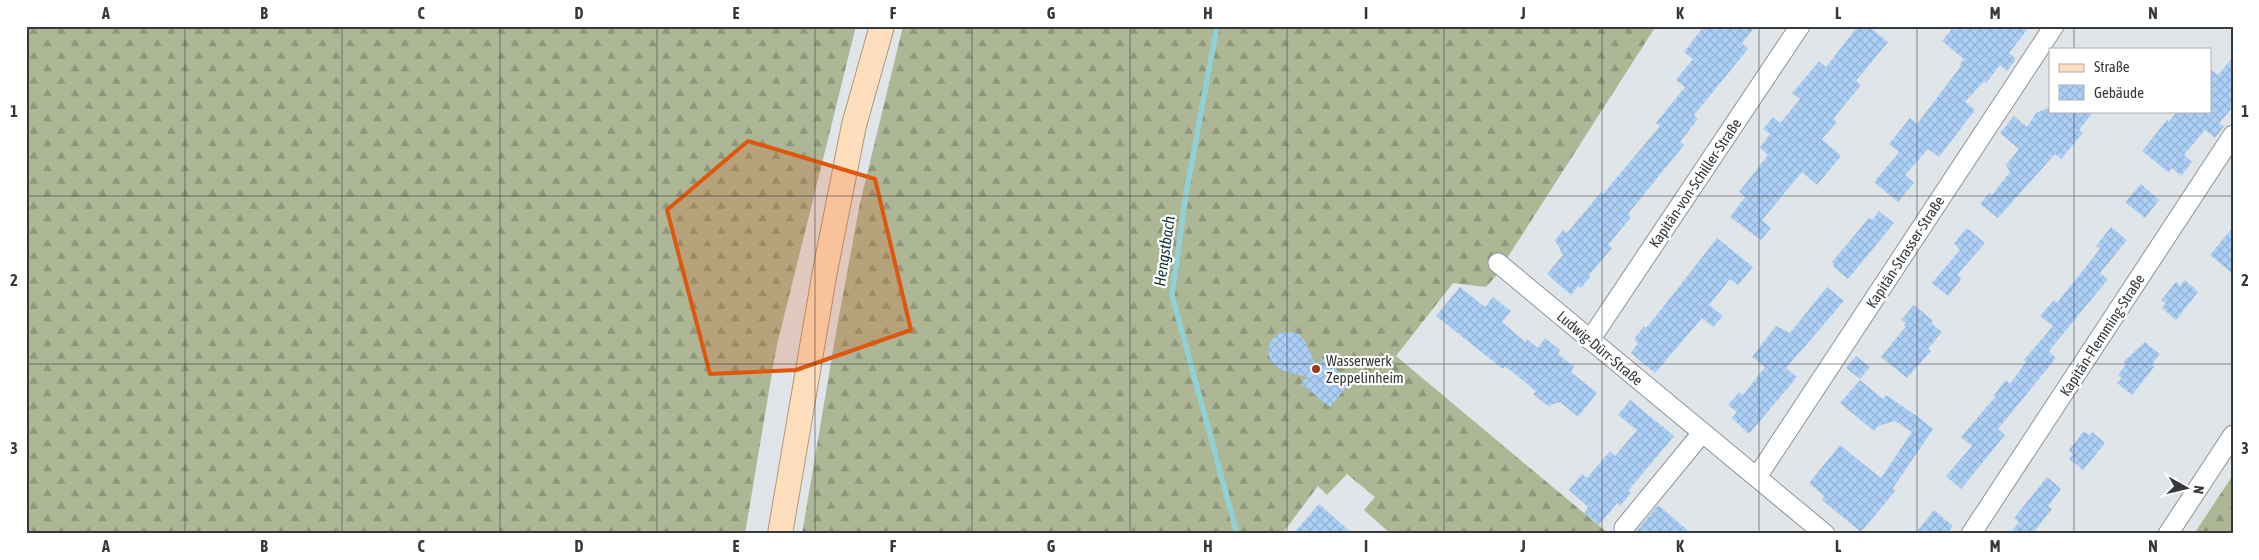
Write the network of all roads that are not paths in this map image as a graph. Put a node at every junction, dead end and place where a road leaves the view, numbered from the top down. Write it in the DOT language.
graph roads {
  1 [pos="882,26"];
  2 [pos="1800,26"];
  3 [pos="2054,26"];
  4 [pos="2233,135"];
  5 [pos="1498,262"];
  6 [pos="1590,340"];
  7 [pos="1702,433"];
  8 [pos="2233,435"];
  9 [pos="1757,477"];
  10 [pos="1624,528"];
  11 [pos="780,534"];
  12 [pos="1825,534"];
  13 [pos="1971,534"];
  14 [pos="2168,534"];
  1 -- 11 [label="main road"];
  2 -- 6 [label="street, Kapitän-von-Schiller-Straße"];
  3 -- 9 [label="street, Kapitän-Strasser-Straße"];
  4 -- 13 [label="street, Kapitän-Flemming-Straße"];
  5 -- 6 [label="street, Ludwig-Dürr-Straße"];
  6 -- 7 [label="street, Ludwig-Dürr-Straße"];
  7 -- 9 [label="street, Ludwig-Dürr-Straße"];
  7 -- 10 [label="street"];
  8 -- 14 [label="street"];
  9 -- 12 [label="street, Ludwig-Dürr-Straße"];
}
